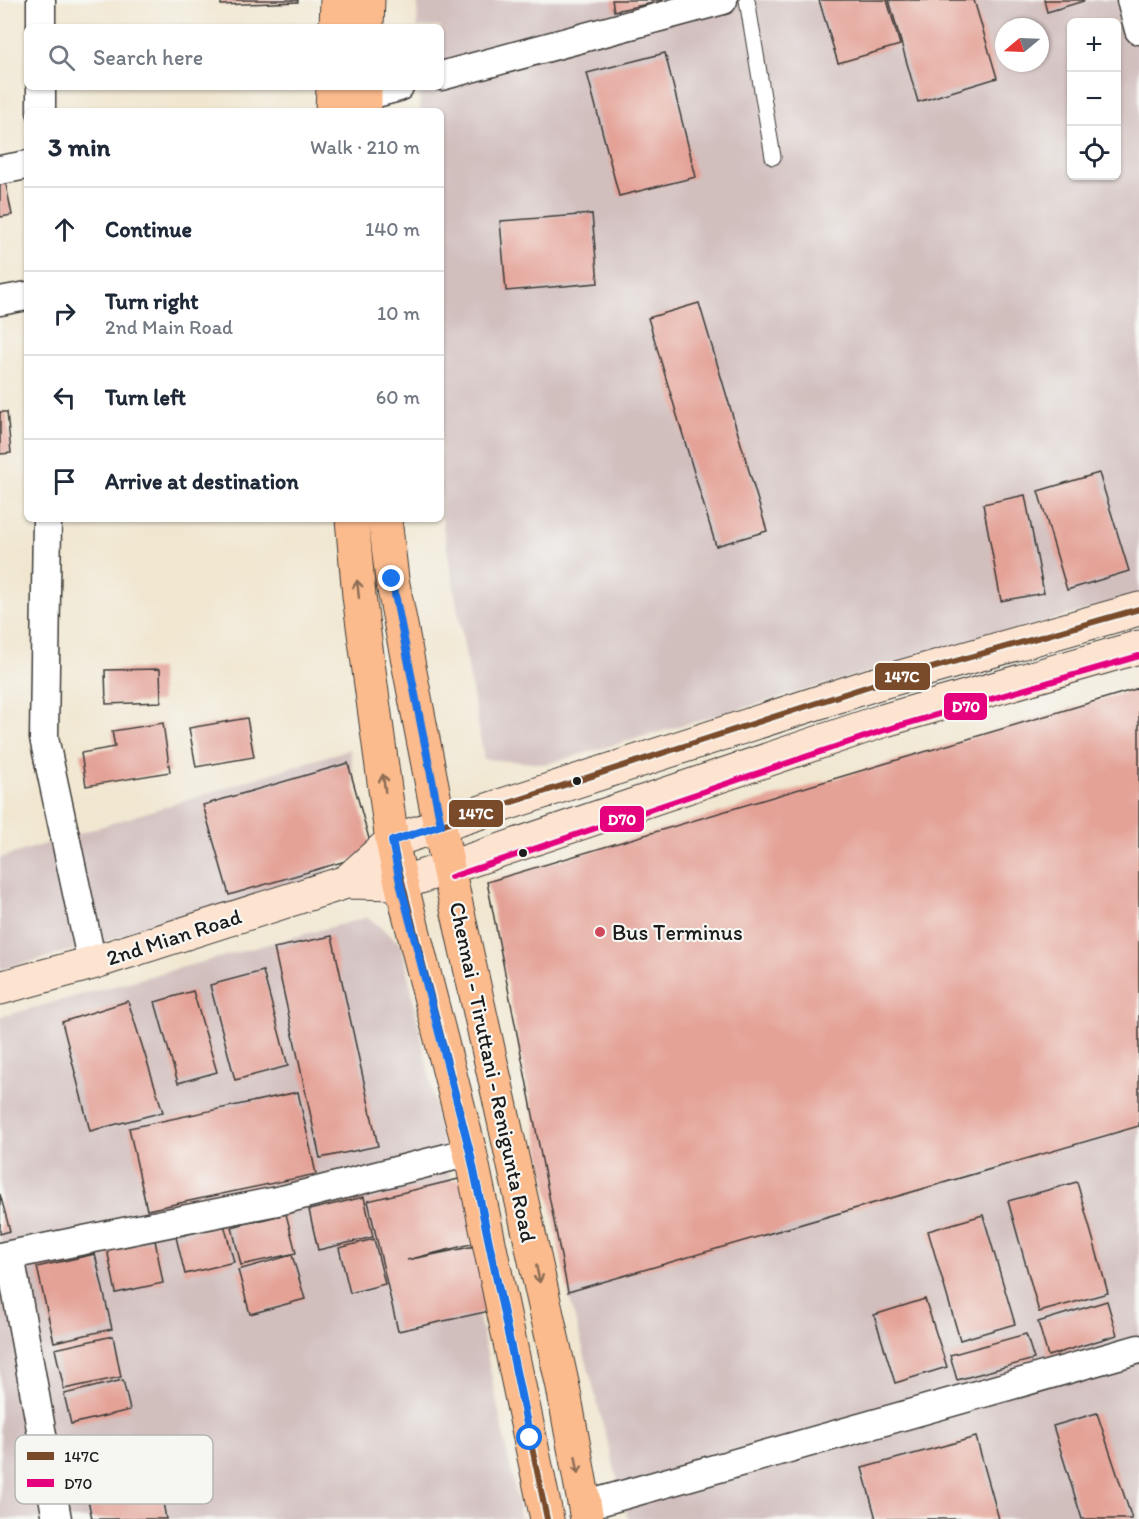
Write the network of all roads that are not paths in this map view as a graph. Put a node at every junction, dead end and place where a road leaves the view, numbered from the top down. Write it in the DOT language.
graph roads {
  1 [pos="41,0"];
  2 [pos="337,0"];
  3 [pos="368,0"];
  4 [pos="723,0"];
  5 [pos="747,0"];
  6 [pos="1131,0"];
  7 [pos="41,24"];
  8 [pos="336,24"];
  9 [pos="367,24"];
  10 [pos="1139,30"];
  11 [pos="444,75"];
  12 [pos="41,90"];
  13 [pos="333,90"];
  14 [pos="390,90"];
  15 [pos="365,98"];
  16 [pos="41,108"];
  17 [pos="332,108"];
  18 [pos="773,157"];
  19 [pos="24,166"];
  20 [pos="0,170"];
  21 [pos="24,297"];
  22 [pos="0,301"];
  23 [pos="47,522"];
  24 [pos="352,522"];
  25 [pos="384,522"];
  26 [pos="1139,609"];
  27 [pos="1139,647"];
  28 [pos="730,731"];
  29 [pos="744,768"];
  30 [pos="441,825"];
  31 [pos="392,841"];
  32 [pos="448,868"];
  33 [pos="346,882"];
  34 [pos="400,883"];
  35 [pos="92,963"];
  36 [pos="0,988"];
  37 [pos="470,1152"];
  38 [pos="5,1256"];
  39 [pos="1139,1349"];
  40 [pos="40,1435"];
  41 [pos="54,1504"];
  42 [pos="586,1513"];
  43 [pos="57,1519"];
  44 [pos="547,1519"];
  1 -- 7 [label="street"];
  2 -- 8 [label="main road"];
  3 -- 9 [label="main road"];
  4 -- 11 [label="street"];
  5 -- 18 [label="lane"];
  6 -- 10 [label="street"];
  12 -- 16 [label="street"];
  13 -- 17 [label="main road"];
  14 -- 15 [label="street"];
  19 -- 20 [label="street"];
  21 -- 22 [label="street"];
  23 -- 35 [label="street"];
  31 -- 24 [label="main road, Chennai - Tiruttani - Renigunta Road, one-way"];
  25 -- 30 [label="main road, Chennai - Tiruttani - Renigunta Road"];
  26 -- 28 [label="main road"];
  27 -- 29 [label="main road"];
  28 -- 29 [label="main road"];
  28 -- 30 [label="main road"];
  29 -- 32 [label="main road"];
  30 -- 31 [label="main road"];
  30 -- 32 [label="main road, Chennai - Tiruttani - Renigunta Road"];
  31 -- 33 [label="main road"];
  31 -- 34 [label="main road, Chennai - Tiruttani - Renigunta Road"];
  32 -- 34 [label="main road"];
  32 -- 42 [label="main road, Chennai - Tiruttani - Renigunta Road, one-way"];
  33 -- 34 [label="main road"];
  33 -- 35 [label="main road, 2nd Mian Road"];
  34 -- 37 [label="main road, Chennai - Tiruttani - Renigunta Road"];
  35 -- 36 [label="main road, 2nd Mian Road"];
  37 -- 38 [label="street"];
  37 -- 44 [label="main road, Chennai - Tiruttani - Renigunta Road"];
  38 -- 40 [label="street"];
  39 -- 42 [label="street"];
  41 -- 43 [label="street"];
}
